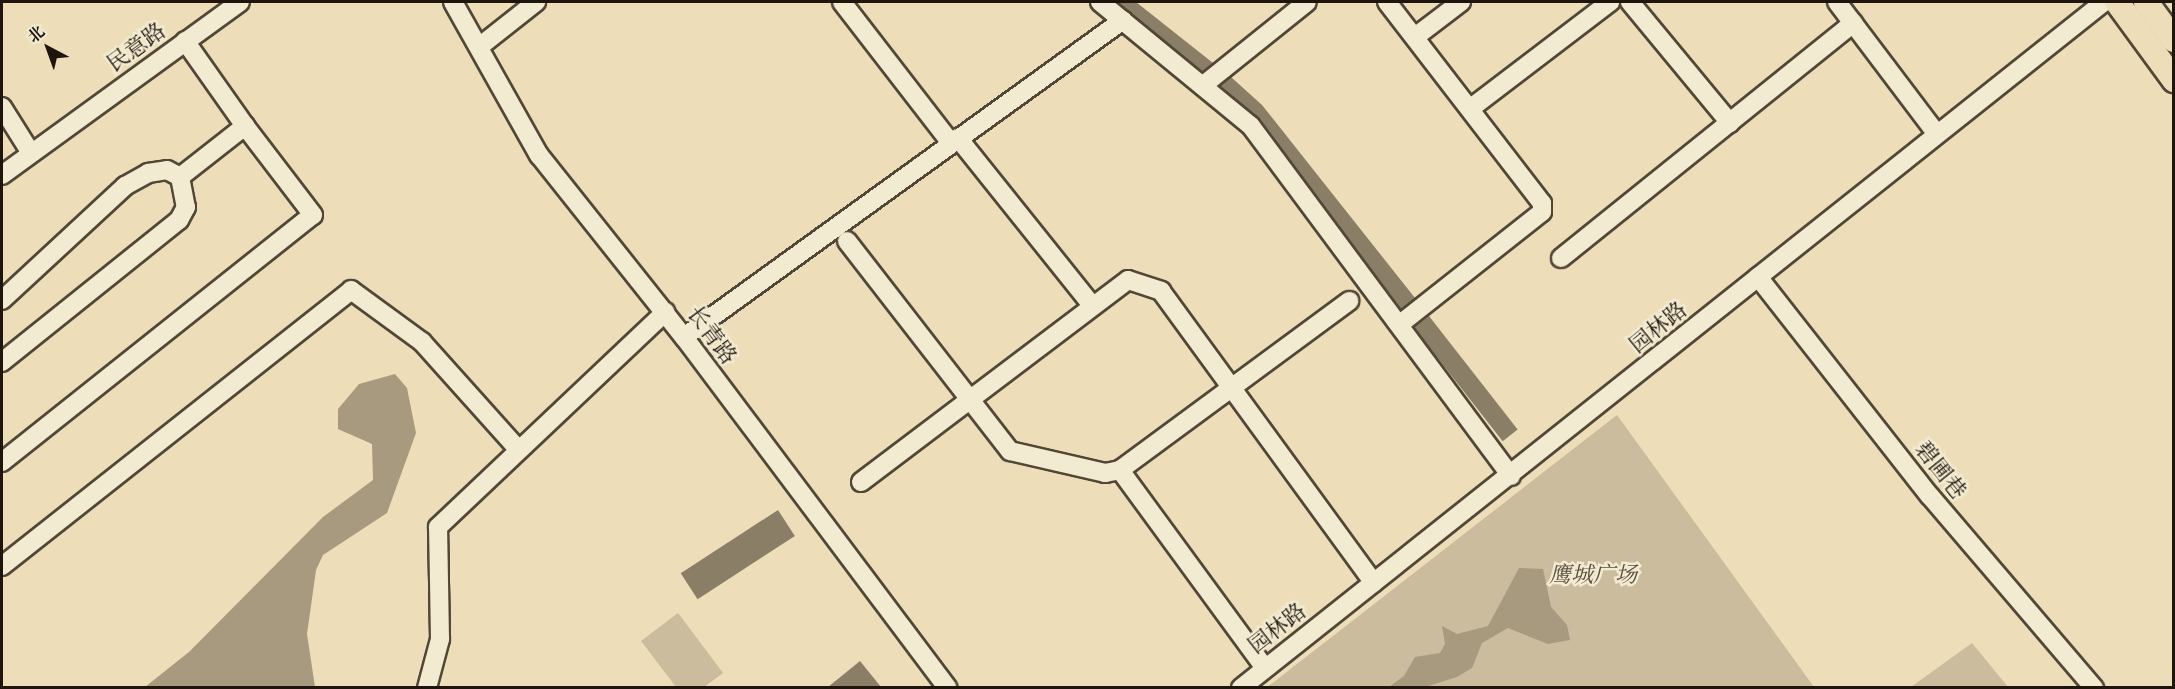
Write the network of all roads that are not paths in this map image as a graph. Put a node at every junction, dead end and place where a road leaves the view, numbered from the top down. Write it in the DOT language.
graph roads {
  1 [pos="240,2"];
  2 [pos="453,2"];
  3 [pos="536,2"];
  4 [pos="842,2"];
  5 [pos="1100,2"];
  6 [pos="1307,2"];
  7 [pos="1387,2"];
  8 [pos="1461,2"];
  9 [pos="1610,2"];
  10 [pos="1630,2"];
  11 [pos="1837,2"];
  12 [pos="2104,2"];
  13 [pos="2117,2"];
  14 [pos="2146,2"];
  15 [pos="1123,20"];
  16 [pos="1853,23"];
  17 [pos="1415,37"];
  18 [pos="2174,40"];
  19 [pos="186,41"];
  20 [pos="478,47"];
  21 [pos="2174,80"];
  22 [pos="1206,83"];
  23 [pos="2,107"];
  24 [pos="1471,108"];
  25 [pos="1730,123"];
  26 [pos="245,126"];
  27 [pos="1936,133"];
  28 [pos="954,141"];
  29 [pos="31,153"];
  30 [pos="2,175"];
  31 [pos="180,177"];
  32 [pos="848,241"];
  33 [pos="1561,258"];
  34 [pos="1758,276"];
  35 [pos="4,293"];
  36 [pos="1349,301"];
  37 [pos="1092,305"];
  38 [pos="665,312"];
  39 [pos="1400,325"];
  40 [pos="684,337"];
  41 [pos="2,362"];
  42 [pos="1231,388"];
  43 [pos="970,398"];
  44 [pos="517,448"];
  45 [pos="2,462"];
  46 [pos="1120,470"];
  47 [pos="1511,476"];
  48 [pos="861,482"];
  49 [pos="2,566"];
  50 [pos="1374,583"];
  51 [pos="1265,668"];
  52 [pos="427,687"];
  53 [pos="948,687"];
  54 [pos="1241,687"];
  55 [pos="2094,687"];
  1 -- 19 [label="street, 民意路"];
  2 -- 20 [label="street, 长青路"];
  3 -- 20 [label="street"];
  4 -- 28 [label="street"];
  5 -- 15 [label="street"];
  6 -- 22 [label="street"];
  7 -- 17 [label="street"];
  8 -- 17 [label="street"];
  9 -- 24 [label="street"];
  10 -- 25 [label="street"];
  11 -- 16 [label="street"];
  12 -- 27 [label="street, 园林路"];
  13 -- 21 [label="main road"];
  14 -- 18 [label="main road"];
  15 -- 28 [label="street"];
  15 -- 39 [label="street"];
  16 -- 25 [label="street"];
  16 -- 27 [label="street"];
  17 -- 24 [label="street"];
  19 -- 26 [label="street"];
  19 -- 29 [label="street, 民意路"];
  20 -- 38 [label="street, 长青路"];
  23 -- 29 [label="street"];
  24 -- 39 [label="street"];
  25 -- 33 [label="street"];
  26 -- 31 [label="street"];
  26 -- 45 [label="street"];
  27 -- 34 [label="street, 园林路"];
  28 -- 37 [label="street"];
  28 -- 40 [label="street"];
  29 -- 30 [label="street, 民意路"];
  31 -- 35 [label="street"];
  31 -- 41 [label="street"];
  32 -- 43 [label="street"];
  34 -- 47 [label="street, 园林路"];
  34 -- 55 [label="street, 碧圃巷"];
  36 -- 42 [label="street"];
  37 -- 42 [label="street"];
  37 -- 43 [label="street"];
  38 -- 40 [label="street, 长青路"];
  38 -- 44 [label="street"];
  39 -- 47 [label="street"];
  40 -- 53 [label="street, 长青路"];
  42 -- 46 [label="street"];
  42 -- 50 [label="street"];
  43 -- 46 [label="street"];
  43 -- 48 [label="street"];
  44 -- 49 [label="street"];
  44 -- 52 [label="street"];
  46 -- 51 [label="street"];
  47 -- 50 [label="street, 园林路"];
  50 -- 51 [label="street, 园林路"];
  51 -- 54 [label="street, 园林路"];
}
